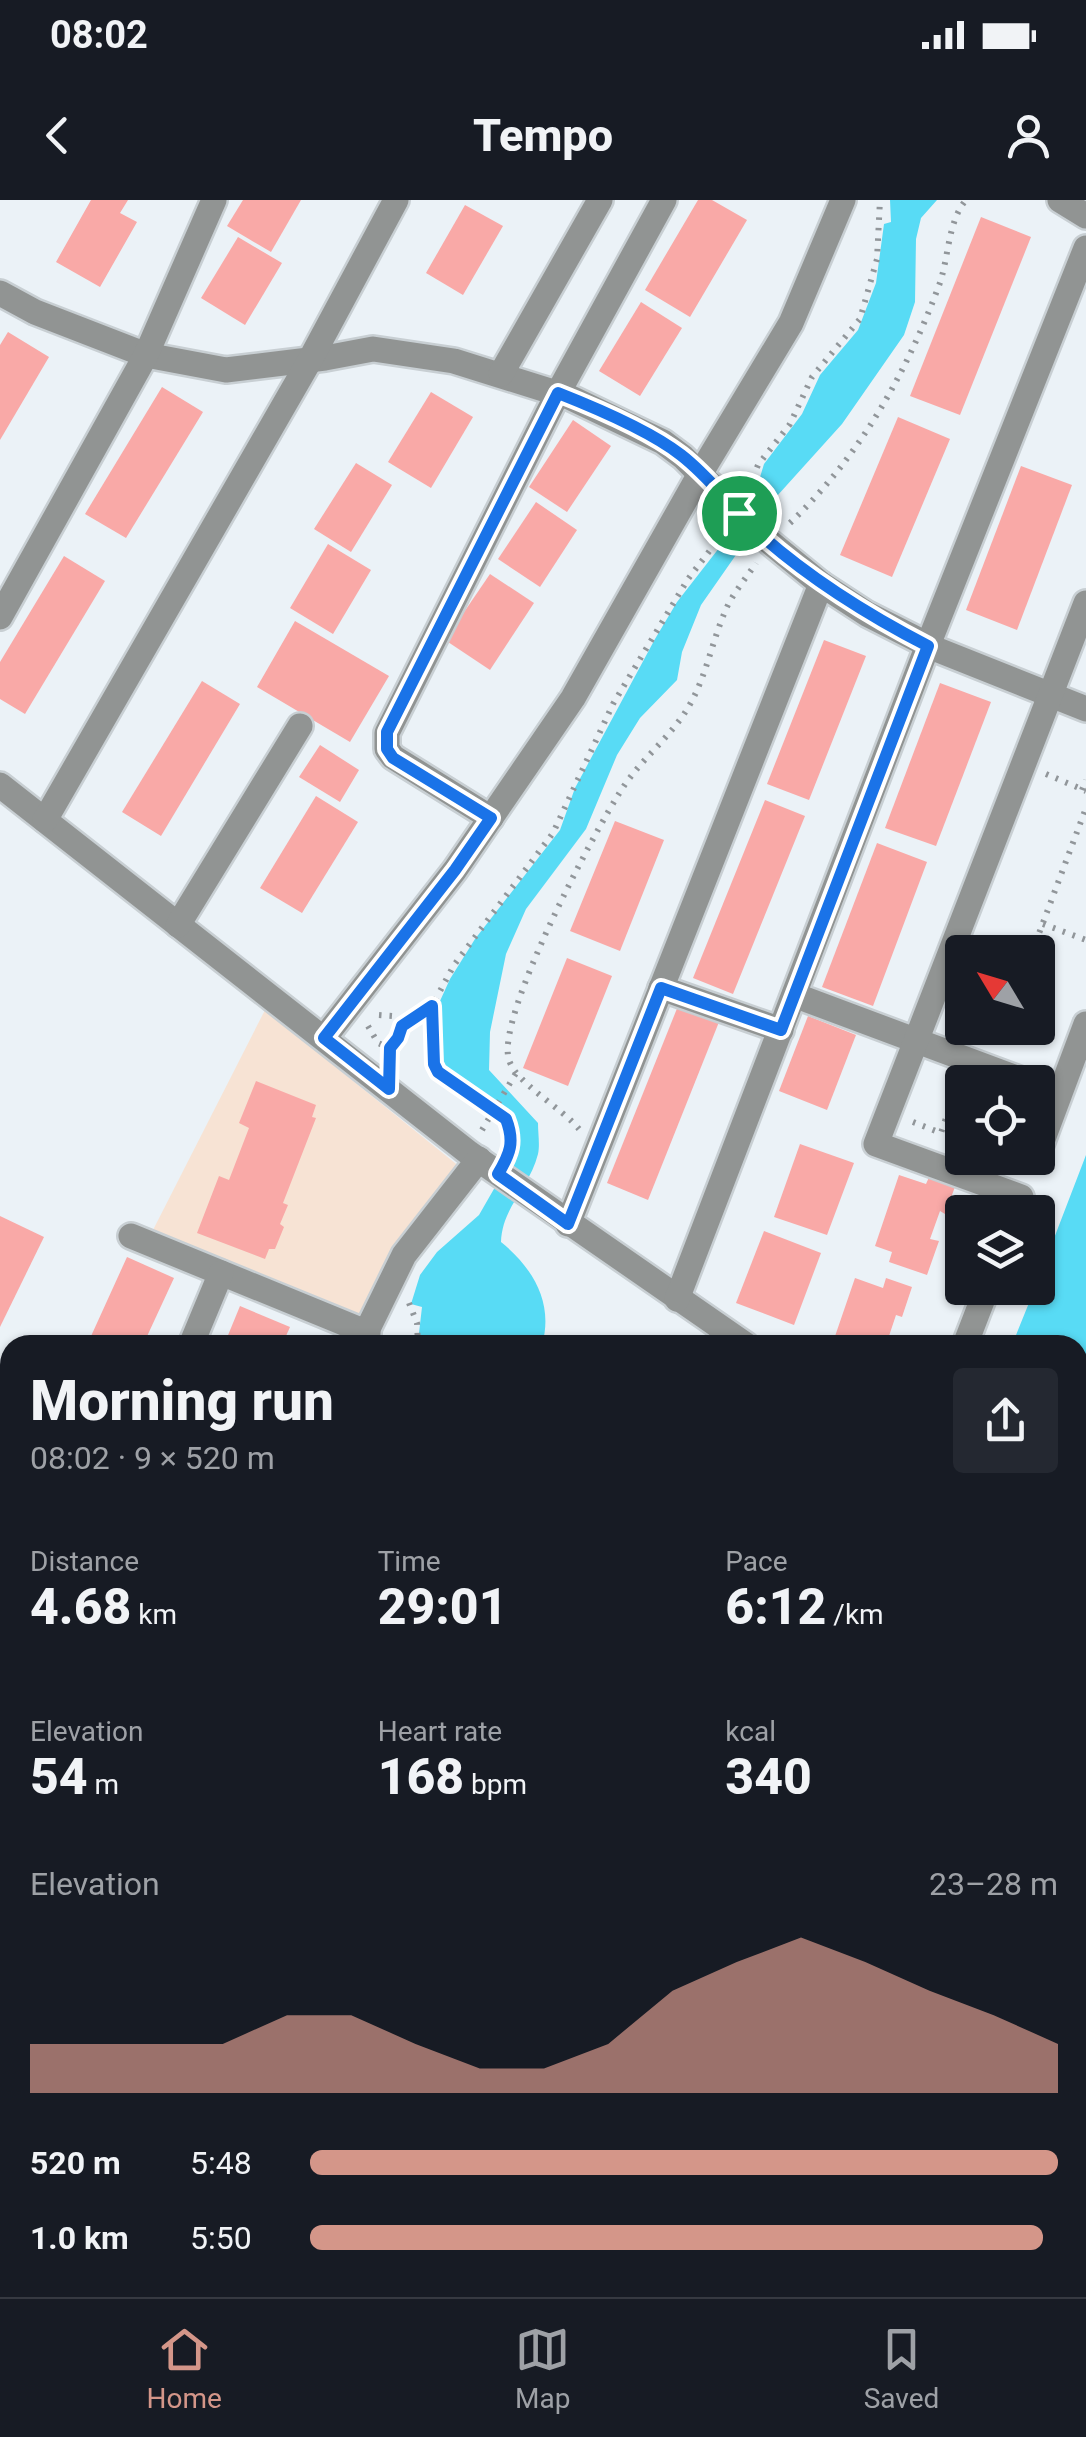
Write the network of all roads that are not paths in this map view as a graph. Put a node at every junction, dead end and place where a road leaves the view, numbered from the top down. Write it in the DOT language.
graph roads {
  1 [pos="214,200"];
  2 [pos="396,200"];
  3 [pos="600,200"];
  4 [pos="664,200"];
  5 [pos="843,200"];
  6 [pos="1060,200"];
  7 [pos="1086,216"];
  8 [pos="1086,248"];
  9 [pos="0,293"];
  10 [pos="146,355"];
  11 [pos="310,360"];
  12 [pos="500,374"];
  13 [pos="558,393"];
  14 [pos="700,474"];
  15 [pos="822,584"];
  16 [pos="1086,602"];
  17 [pos="0,617"];
  18 [pos="928,646"];
  19 [pos="1050,694"];
  20 [pos="1086,709"];
  21 [pos="300,726"];
  22 [pos="0,785"];
  23 [pos="491,818"];
  24 [pos="45,820"];
  25 [pos="178,925"];
  26 [pos="661,988"];
  27 [pos="794,995"];
  28 [pos="1086,1024"];
  29 [pos="781,1030"];
  30 [pos="324,1038"];
  31 [pos="916,1041"];
  32 [pos="981,1065"];
  33 [pos="1055,1079"];
  34 [pos="488,1167"];
  35 [pos="995,1195"];
  36 [pos="568,1224"];
  37 [pos="131,1236"];
  38 [pos="221,1273"];
  39 [pos="677,1299"];
  40 [pos="980,1305"];
  41 [pos="195,1335"];
  42 [pos="355,1335"];
  43 [pos="366,1335"];
  44 [pos="723,1335"];
  45 [pos="969,1335"];
  1 -- 10 [label="street"];
  2 -- 11 [label="street"];
  3 -- 12 [label="street"];
  4 -- 13 [label="street"];
  5 -- 14 [label="street"];
  6 -- 7 [label="street"];
  8 -- 18 [label="street"];
  9 -- 10 [label="street"];
  10 -- 11 [label="street"];
  10 -- 17 [label="street"];
  11 -- 12 [label="street"];
  11 -- 24 [label="street"];
  12 -- 13 [label="street"];
  13 -- 14 [label="street"];
  13 -- 23 [label="street"];
  14 -- 15 [label="street"];
  14 -- 23 [label="street"];
  15 -- 18 [label="street"];
  15 -- 26 [label="street"];
  16 -- 19 [label="street"];
  18 -- 19 [label="street"];
  18 -- 27 [label="street"];
  19 -- 20 [label="street"];
  19 -- 31 [label="street"];
  21 -- 25 [label="street"];
  22 -- 24 [label="street"];
  23 -- 30 [label="street"];
  24 -- 25 [label="street"];
  25 -- 30 [label="street"];
  26 -- 29 [label="street"];
  26 -- 36 [label="street"];
  27 -- 29 [label="street"];
  27 -- 31 [label="street"];
  28 -- 33 [label="street"];
  29 -- 39 [label="street"];
  30 -- 34 [label="street"];
  31 -- 32 [label="street"];
  31 -- 35 [label="street"];
  34 -- 36 [label="street"];
  34 -- 43 [label="street"];
  36 -- 39 [label="street"];
  37 -- 38 [label="street"];
  38 -- 41 [label="street"];
  38 -- 42 [label="street"];
  39 -- 44 [label="street"];
  40 -- 45 [label="street"];
}
